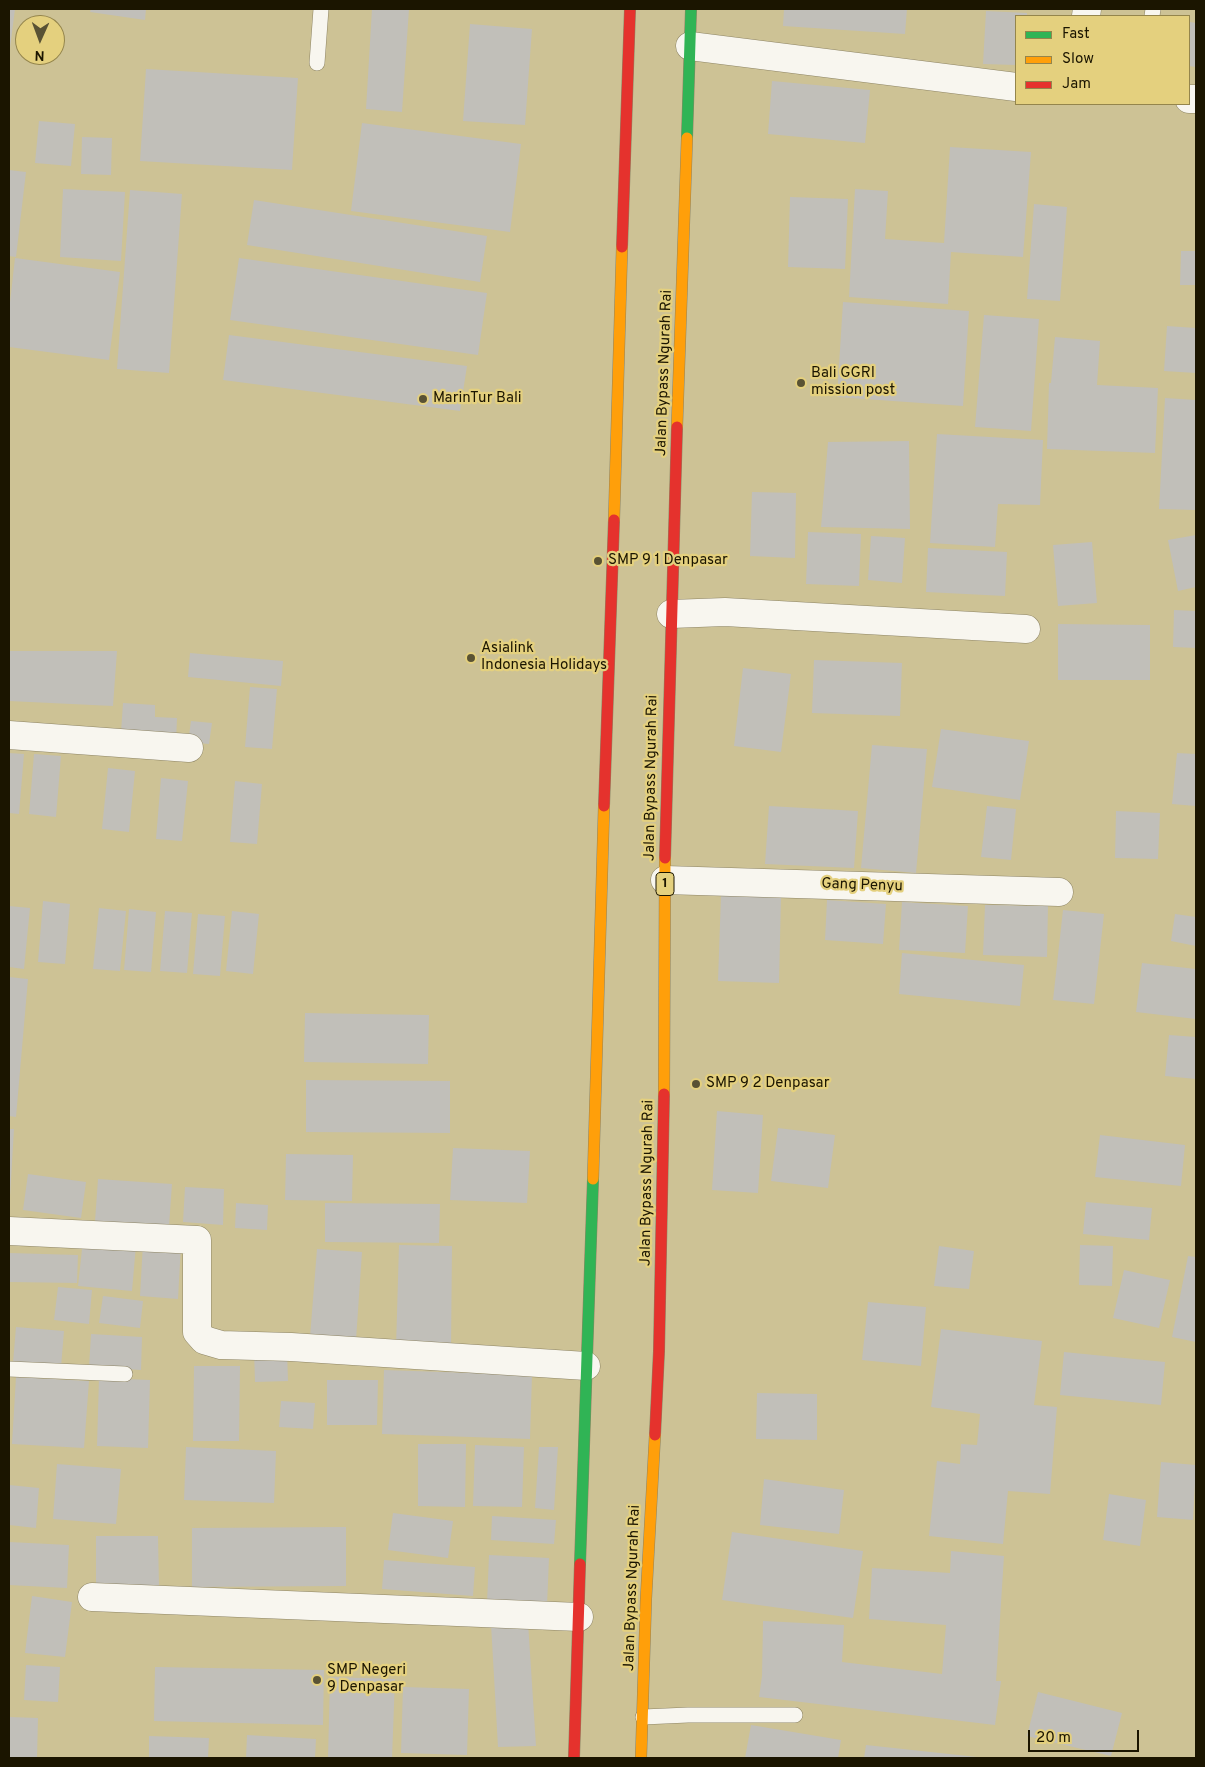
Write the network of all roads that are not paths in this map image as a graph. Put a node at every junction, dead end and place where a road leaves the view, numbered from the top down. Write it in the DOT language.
graph roads {
  1 [pos="321,9"];
  2 [pos="630,9"];
  3 [pos="691,9"];
  4 [pos="690,46"];
  5 [pos="317,62"];
  6 [pos="1015,87"];
  7 [pos="671,614"];
  8 [pos="1026,629"];
  9 [pos="9,735"];
  10 [pos="189,748"];
  11 [pos="665,880"];
  12 [pos="1059,892"];
  13 [pos="9,1231"];
  14 [pos="586,1366"];
  15 [pos="9,1369"];
  16 [pos="125,1374"];
  17 [pos="92,1597"];
  18 [pos="579,1617"];
  19 [pos="795,1715"];
  20 [pos="644,1717"];
  21 [pos="574,1758"];
  22 [pos="641,1758"];
  1 -- 5 [label="lane"];
  2 -- 14 [label="highway"];
  3 -- 4 [label="highway, Jalan Bypass Ngurah Rai / 1"];
  4 -- 6 [label="street"];
  4 -- 7 [label="highway, Jalan Bypass Ngurah Rai / 1"];
  7 -- 8 [label="street"];
  7 -- 11 [label="highway, Jalan Bypass Ngurah Rai / 1"];
  9 -- 10 [label="street"];
  11 -- 12 [label="street, Gang Penyu"];
  11 -- 20 [label="highway, Jalan Bypass Ngurah Rai / 1"];
  13 -- 14 [label="street"];
  14 -- 18 [label="highway"];
  15 -- 16 [label="lane"];
  17 -- 18 [label="street"];
  18 -- 21 [label="highway"];
  19 -- 20 [label="lane"];
  20 -- 22 [label="highway, Jalan Bypass Ngurah Rai / 1"];
}
